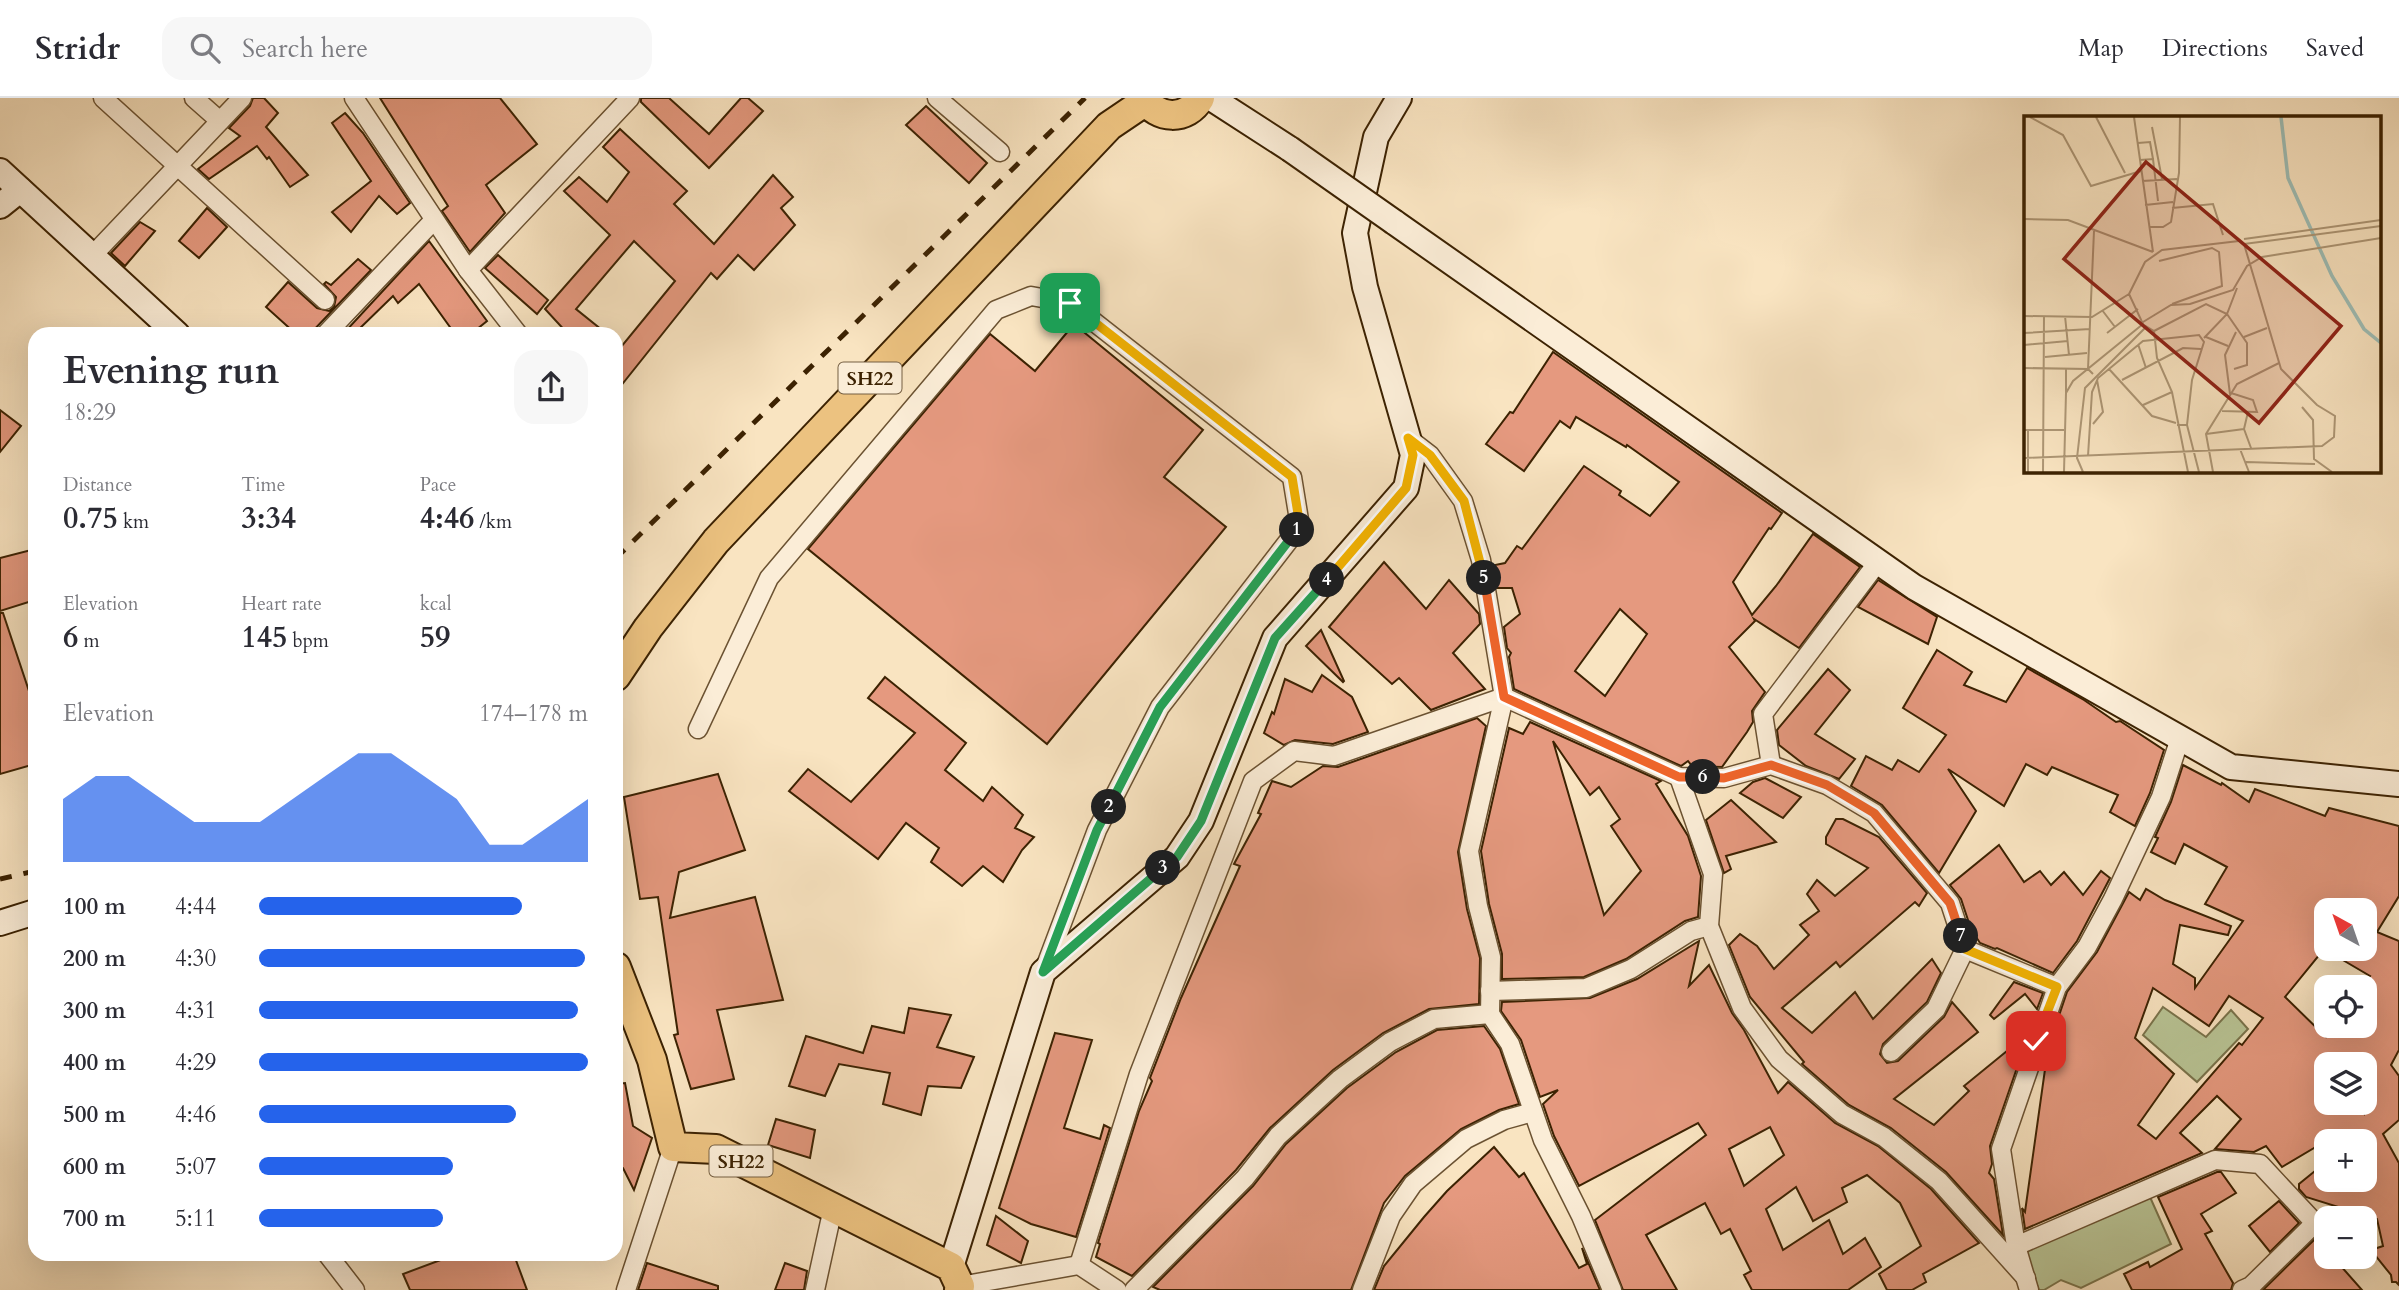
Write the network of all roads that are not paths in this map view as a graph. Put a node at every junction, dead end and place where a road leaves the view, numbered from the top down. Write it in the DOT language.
graph roads {
  1 [pos="103,98"];
  2 [pos="194,98"];
  3 [pos="242,98"];
  4 [pos="354,98"];
  5 [pos="631,98"];
  6 [pos="937,98"];
  7 [pos="1200,98"];
  8 [pos="1212,98"];
  9 [pos="1399,98"];
  10 [pos="1145,100"];
  11 [pos="220,121"];
  12 [pos="1000,152"];
  13 [pos="176,166"];
  14 [pos="0,171"];
  15 [pos="20,190"];
  16 [pos="0,206"];
  17 [pos="434,220"];
  18 [pos="92,256"];
  19 [pos="468,270"];
  20 [pos="325,300"];
  21 [pos="169,327"];
  22 [pos="333,327"];
  23 [pos="513,327"];
  24 [pos="1408,438"];
  25 [pos="1878,562"];
  26 [pos="623,666"];
  27 [pos="1504,697"];
  28 [pos="698,729"];
  29 [pos="2180,738"];
  30 [pos="1771,765"];
  31 [pos="1679,777"];
  32 [pos="2399,784"];
  33 [pos="28,914"];
  34 [pos="0,923"];
  35 [pos="1709,926"];
  36 [pos="1965,949"];
  37 [pos="1043,972"];
  38 [pos="623,985"];
  39 [pos="2057,987"];
  40 [pos="1490,991"];
  41 [pos="1490,1014"];
  42 [pos="1891,1052"];
  43 [pos="1534,1112"];
  44 [pos="673,1147"];
  45 [pos="833,1208"];
  46 [pos="2016,1246"];
  47 [pos="333,1261"];
  48 [pos="1079,1265"];
  49 [pos="956,1281"];
  50 [pos="2028,1284"];
  51 [pos="1000,1285"];
  52 [pos="2249,1289"];
  53 [pos="355,1290"];
  54 [pos="626,1290"];
  55 [pos="815,1290"];
  56 [pos="1117,1290"];
  57 [pos="1134,1290"];
  58 [pos="1362,1290"];
  59 [pos="1612,1290"];
  1 -- 13 [label="street"];
  2 -- 11 [label="street"];
  3 -- 11 [label="street"];
  4 -- 17 [label="street"];
  5 -- 19 [label="street"];
  6 -- 12 [label="street"];
  7 -- 10 [label="main road, SH22"];
  8 -- 25 [label="street, bridge"];
  9 -- 24 [label="street"];
  10 -- 26 [label="main road, SH22"];
  11 -- 13 [label="street"];
  13 -- 18 [label="street"];
  13 -- 20 [label="street"];
  14 -- 15 [label="street"];
  15 -- 16 [label="street"];
  15 -- 18 [label="street"];
  17 -- 19 [label="street"];
  17 -- 22 [label="street"];
  18 -- 21 [label="street"];
  19 -- 23 [label="street"];
  24 -- 27 [label="street"];
  24 -- 37 [label="street"];
  25 -- 29 [label="street"];
  25 -- 30 [label="street"];
  27 -- 31 [label="street"];
  27 -- 40 [label="street"];
  27 -- 48 [label="street"];
  28 -- 37 [label="street"];
  29 -- 32 [label="street"];
  29 -- 39 [label="street"];
  30 -- 31 [label="street"];
  30 -- 36 [label="street"];
  31 -- 35 [label="street"];
  33 -- 34 [label="street"];
  35 -- 40 [label="street"];
  35 -- 50 [label="street"];
  36 -- 39 [label="street"];
  36 -- 42 [label="street"];
  37 -- 49 [label="street"];
  38 -- 44 [label="main road"];
  39 -- 46 [label="street"];
  40 -- 41 [label="street"];
  41 -- 43 [label="street"];
  41 -- 57 [label="street"];
  43 -- 58 [label="street"];
  43 -- 59 [label="street"];
  44 -- 45 [label="main road, SH22"];
  44 -- 54 [label="street"];
  45 -- 49 [label="main road, SH22"];
  45 -- 55 [label="street"];
  46 -- 50 [label="street"];
  46 -- 52 [label="street"];
  47 -- 53 [label="street"];
  48 -- 51 [label="street"];
  48 -- 56 [label="street"];
  49 -- 51 [label="street"];
}
